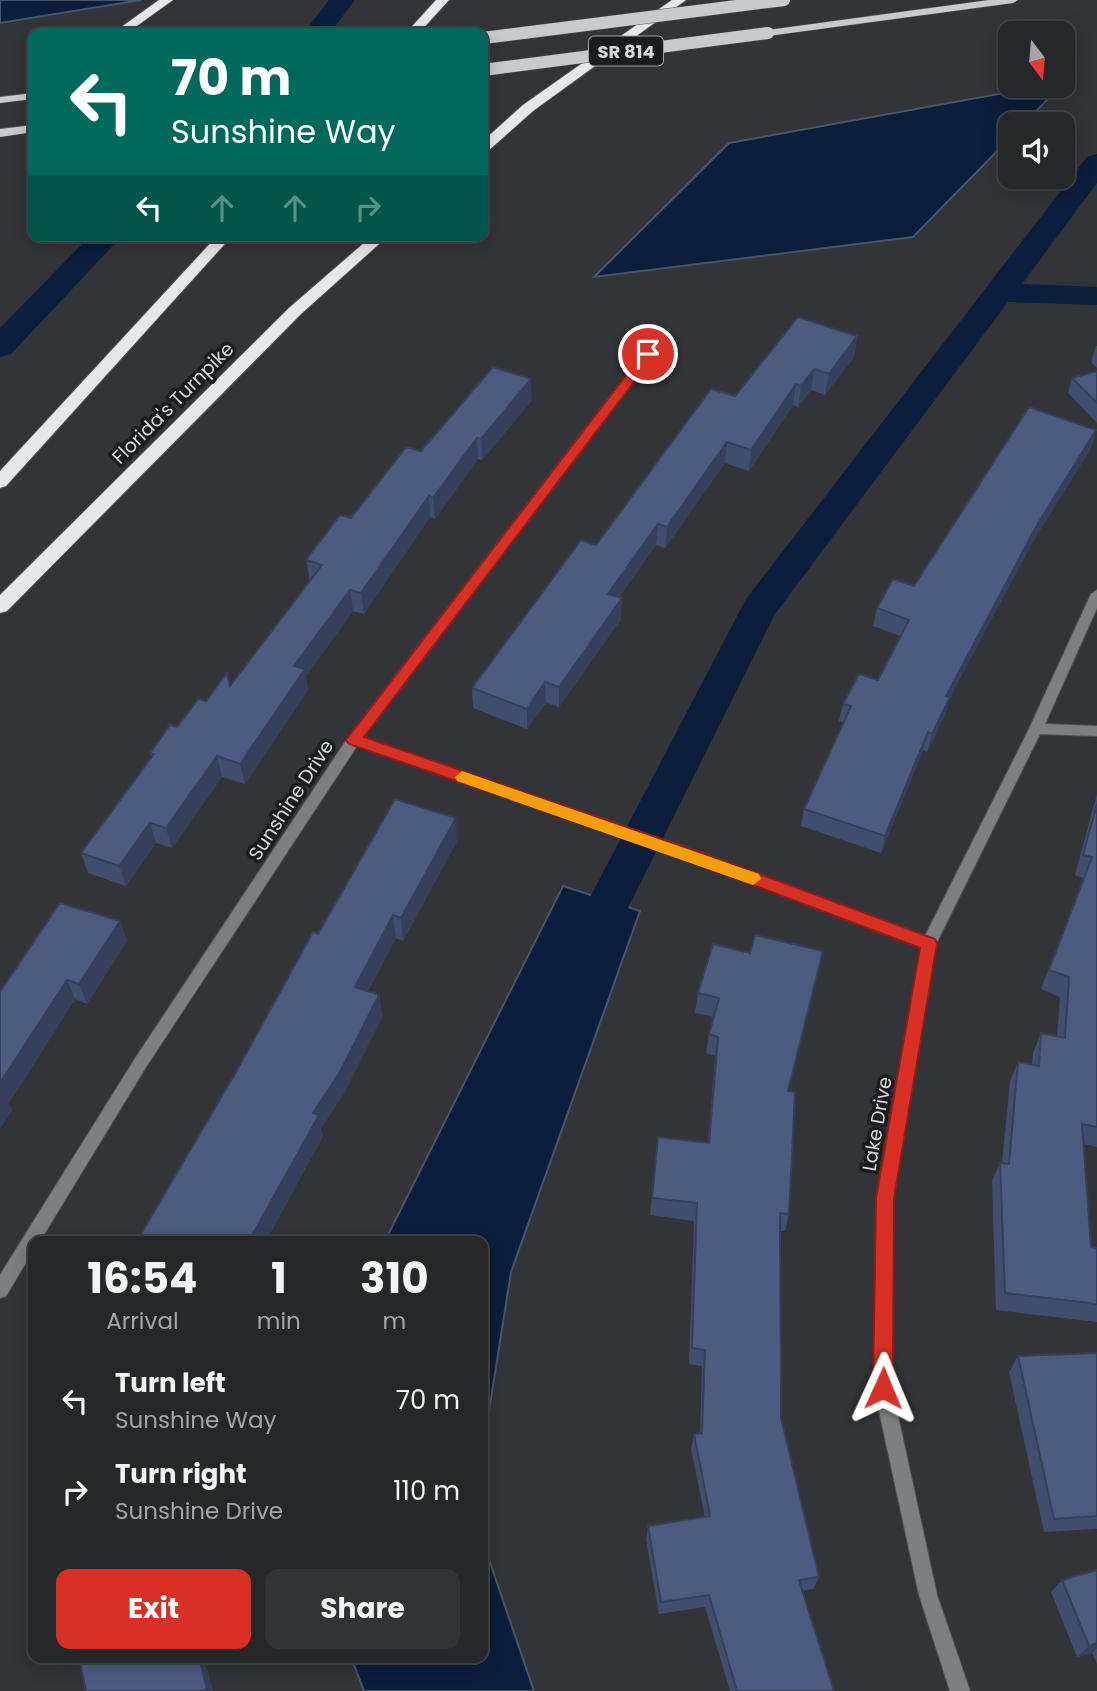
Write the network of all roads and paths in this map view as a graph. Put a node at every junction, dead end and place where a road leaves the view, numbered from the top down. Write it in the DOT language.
graph roads {
  1 [pos="167,0"];
  2 [pos="443,0"];
  3 [pos="680,0"];
  4 [pos="784,0"];
  5 [pos="1013,0"];
  6 [pos="126,28"];
  7 [pos="417,28"];
  8 [pos="488,37"];
  9 [pos="488,69"];
  10 [pos="28,97"];
  11 [pos="0,100"];
  12 [pos="28,129"];
  13 [pos="0,133"];
  14 [pos="488,144"];
  15 [pos="220,242"];
  16 [pos="374,242"];
  17 [pos="648,354"];
  18 [pos="0,482"];
  19 [pos="1097,594"];
  20 [pos="0,606"];
  21 [pos="1036,729"];
  22 [pos="1097,731"];
  23 [pos="354,740"];
  24 [pos="929,944"];
  25 [pos="33,1236"];
  26 [pos="28,1245"];
  27 [pos="0,1290"];
  28 [pos="961,1691"];
  1 -- 6 [label="highway"];
  2 -- 7 [label="highway"];
  3 -- 14 [label="highway"];
  4 -- 8 [label="main road, SR 814, bridge"];
  5 -- 9 [label="main road, SR 814, bridge"];
  10 -- 11 [label="main road"];
  12 -- 13 [label="main road"];
  15 -- 18 [label="highway"];
  16 -- 20 [label="highway, Florida's Turnpike"];
  17 -- 23 [label="street, Sunshine Drive"];
  19 -- 21 [label="street, Lake Drive"];
  21 -- 22 [label="street"];
  21 -- 24 [label="street, Lake Drive"];
  23 -- 24 [label="street"];
  23 -- 25 [label="street, Sunshine Drive"];
  24 -- 28 [label="street, Lake Drive"];
  26 -- 27 [label="street, Sunshine Drive"];
}
